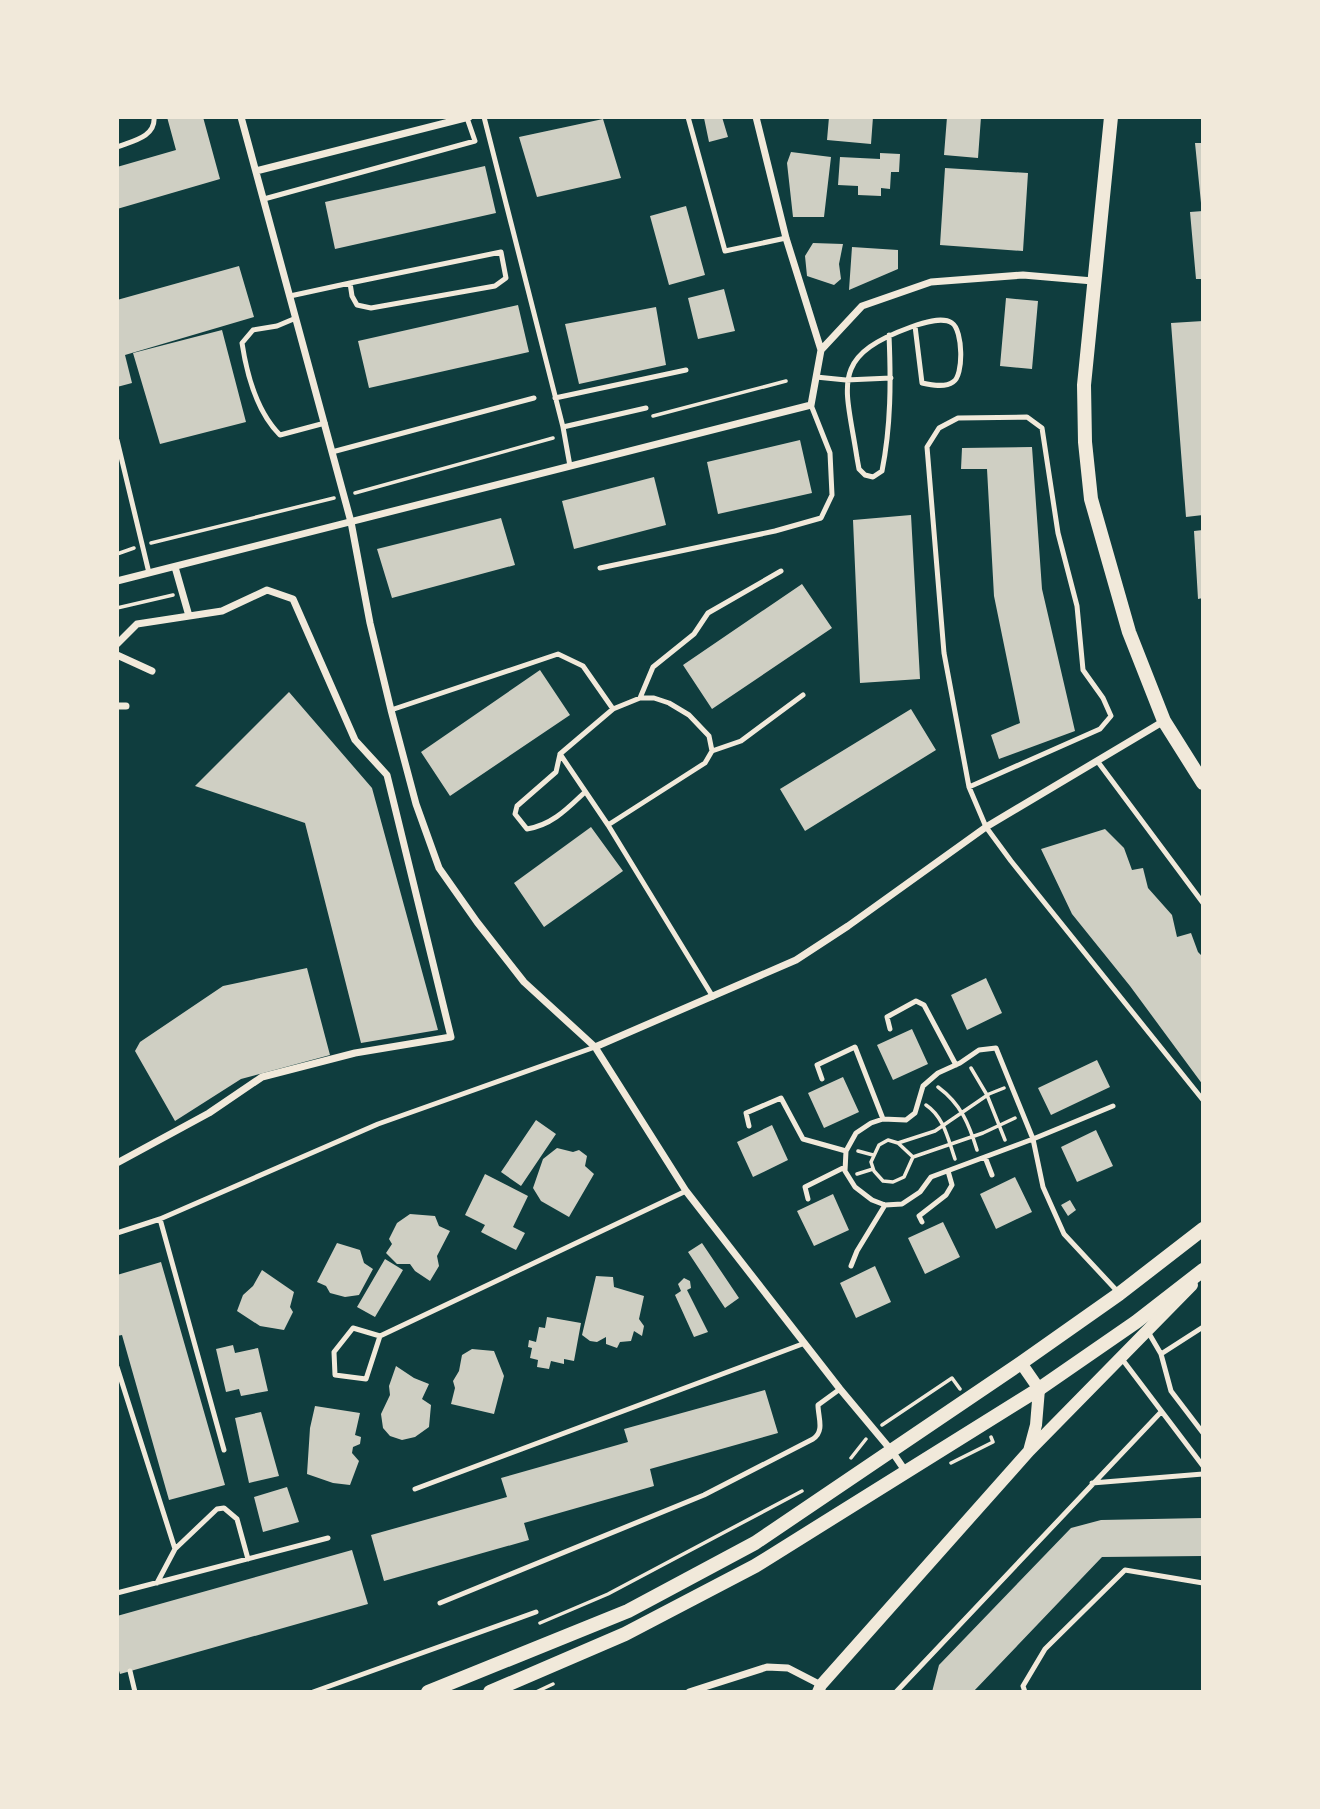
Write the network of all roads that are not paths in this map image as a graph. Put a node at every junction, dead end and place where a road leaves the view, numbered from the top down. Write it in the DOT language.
graph roads {
  1 [pos="154,117"];
  2 [pos="241,117"];
  3 [pos="484,117"];
  4 [pos="688,117"];
  5 [pos="756,117"];
  6 [pos="1111,117"];
  7 [pos="468,118"];
  8 [pos="118,146"];
  9 [pos="256,171"];
  10 [pos="264,199"];
  11 [pos="786,238"];
  12 [pos="1093,281"];
  13 [pos="350,283"];
  14 [pos="290,296"];
  15 [pos="296,318"];
  16 [pos="915,326"];
  17 [pos="890,335"];
  18 [pos="821,350"];
  19 [pos="686,370"];
  20 [pos="816,377"];
  21 [pos="891,378"];
  22 [pos="846,380"];
  23 [pos="534,398"];
  24 [pos="555,398"];
  25 [pos="811,405"];
  26 [pos="646,408"];
  27 [pos="325,423"];
  28 [pos="563,428"];
  29 [pos="117,440"];
  30 [pos="332,452"];
  31 [pos="570,466"];
  32 [pos="351,522"];
  33 [pos="175,566"];
  34 [pos="600,568"];
  35 [pos="781,571"];
  36 [pos="149,573"];
  37 [pos="117,581"];
  38 [pos="189,617"];
  39 [pos="117,644"];
  40 [pos="117,655"];
  41 [pos="152,671"];
  42 [pos="803,695"];
  43 [pos="640,698"];
  44 [pos="613,709"];
  45 [pos="391,710"];
  46 [pos="1164,721"];
  47 [pos="712,751"];
  48 [pos="560,754"];
  49 [pos="1098,762"];
  50 [pos="1203,783"];
  51 [pos="969,787"];
  52 [pos="585,792"];
  53 [pos="608,825"];
  54 [pos="986,827"];
  55 [pos="1203,903"];
  56 [pos="713,997"];
  57 [pos="890,1029"];
  58 [pos="595,1047"];
  59 [pos="956,1065"];
  60 [pos="822,1079"];
  61 [pos="1203,1100"];
  62 [pos="1112,1106"];
  63 [pos="883,1119"];
  64 [pos="749,1126"];
  65 [pos="1033,1139"];
  66 [pos="846,1151"];
  67 [pos="983,1158"];
  68 [pos="117,1163"];
  69 [pos="845,1167"];
  70 [pos="947,1171"];
  71 [pos="992,1175"];
  72 [pos="686,1191"];
  73 [pos="808,1199"];
  74 [pos="886,1205"];
  75 [pos="160,1219"];
  76 [pos="922,1222"];
  77 [pos="1203,1229"];
  78 [pos="117,1233"];
  79 [pos="851,1266"];
  80 [pos="1203,1272"];
  81 [pos="1119,1294"];
  82 [pos="1203,1327"];
  83 [pos="1147,1330"];
  84 [pos="380,1336"];
  85 [pos="805,1343"];
  86 [pos="1161,1354"];
  87 [pos="1121,1357"];
  88 [pos="1021,1363"];
  89 [pos="117,1367"];
  90 [pos="840,1389"];
  91 [pos="1039,1389"];
  92 [pos="1161,1412"];
  93 [pos="1203,1433"];
  94 [pos="224,1450"];
  95 [pos="891,1450"];
  96 [pos="1029,1451"];
  97 [pos="1203,1465"];
  98 [pos="906,1472"];
  99 [pos="1203,1474"];
  100 [pos="1092,1483"];
  101 [pos="415,1489"];
  102 [pos="328,1538"];
  103 [pos="175,1549"];
  104 [pos="248,1559"];
  105 [pos="157,1583"];
  106 [pos="1203,1583"];
  107 [pos="117,1593"];
  108 [pos="440,1602"];
  109 [pos="536,1612"];
  110 [pos="130,1671"];
  111 [pos="820,1690"];
  112 [pos="135,1692"];
  113 [pos="313,1692"];
  114 [pos="428,1692"];
  115 [pos="490,1692"];
  116 [pos="689,1692"];
  117 [pos="896,1692"];
  118 [pos="1024,1692"];
  1 -- 8 [label="lane"];
  2 -- 9 [label="street"];
  3 -- 24 [label="lane"];
  4 -- 11 [label="lane"];
  5 -- 11 [label="street"];
  6 -- 12 [label="main road"];
  7 -- 9 [label="street"];
  7 -- 10 [label="lane"];
  9 -- 10 [label="street"];
  10 -- 14 [label="street"];
  11 -- 18 [label="street"];
  12 -- 18 [label="street"];
  12 -- 46 [label="main road"];
  13 -- 13 [label="lane"];
  13 -- 14 [label="lane"];
  14 -- 15 [label="street"];
  15 -- 27 [label="street"];
  15 -- 27 [label="lane"];
  16 -- 16 [label="lane"];
  16 -- 17 [label="lane"];
  17 -- 21 [label="lane"];
  17 -- 22 [label="lane"];
  18 -- 20 [label="street"];
  19 -- 24 [label="lane"];
  20 -- 22 [label="lane"];
  20 -- 25 [label="street"];
  21 -- 22 [label="lane"];
  21 -- 22 [label="lane"];
  23 -- 30 [label="lane"];
  24 -- 28 [label="lane"];
  25 -- 31 [label="street"];
  25 -- 34 [label="lane"];
  26 -- 28 [label="lane"];
  27 -- 30 [label="street"];
  28 -- 31 [label="lane"];
  29 -- 36 [label="lane"];
  30 -- 32 [label="street"];
  31 -- 32 [label="street"];
  32 -- 33 [label="street"];
  32 -- 45 [label="street"];
  33 -- 36 [label="street"];
  33 -- 38 [label="street"];
  35 -- 43 [label="lane"];
  36 -- 37 [label="street"];
  38 -- 39 [label="street"];
  38 -- 68 [label="street"];
  40 -- 41 [label="street"];
  42 -- 47 [label="lane"];
  43 -- 44 [label="lane"];
  43 -- 47 [label="lane"];
  44 -- 45 [label="lane"];
  44 -- 48 [label="lane"];
  45 -- 58 [label="street"];
  46 -- 49 [label="street"];
  46 -- 50 [label="main road"];
  47 -- 53 [label="lane"];
  48 -- 52 [label="lane"];
  48 -- 52 [label="lane"];
  49 -- 54 [label="street"];
  49 -- 55 [label="lane"];
  51 -- 51 [label="lane"];
  51 -- 54 [label="lane"];
  52 -- 53 [label="lane"];
  53 -- 56 [label="lane"];
  54 -- 56 [label="street"];
  54 -- 61 [label="lane"];
  56 -- 58 [label="street"];
  57 -- 59 [label="lane"];
  58 -- 72 [label="street"];
  58 -- 75 [label="lane"];
  59 -- 63 [label="lane"];
  59 -- 65 [label="lane"];
  60 -- 63 [label="lane"];
  62 -- 65 [label="lane"];
  63 -- 66 [label="lane"];
  64 -- 66 [label="lane"];
  65 -- 67 [label="lane"];
  65 -- 81 [label="lane"];
  66 -- 69 [label="lane"];
  67 -- 70 [label="lane"];
  67 -- 71 [label="lane"];
  69 -- 73 [label="lane"];
  69 -- 74 [label="lane"];
  70 -- 74 [label="lane"];
  70 -- 76 [label="lane"];
  72 -- 84 [label="lane"];
  72 -- 85 [label="street"];
  74 -- 79 [label="lane"];
  75 -- 78 [label="lane"];
  75 -- 94 [label="lane"];
  77 -- 81 [label="main road"];
  80 -- 83 [label="street"];
  80 -- 91 [label="main road"];
  81 -- 88 [label="main road"];
  82 -- 86 [label="lane"];
  83 -- 86 [label="lane"];
  83 -- 87 [label="street"];
  84 -- 84 [label="lane"];
  85 -- 90 [label="street"];
  85 -- 101 [label="lane"];
  86 -- 93 [label="lane"];
  87 -- 92 [label="lane"];
  87 -- 96 [label="street"];
  88 -- 91 [label="street"];
  88 -- 95 [label="main road"];
  89 -- 103 [label="lane"];
  90 -- 95 [label="street"];
  90 -- 108 [label="lane"];
  91 -- 96 [label="street"];
  91 -- 98 [label="main road"];
  92 -- 97 [label="lane"];
  92 -- 100 [label="lane"];
  95 -- 98 [label="street"];
  95 -- 114 [label="main road"];
  96 -- 111 [label="street"];
  98 -- 115 [label="main road"];
  99 -- 100 [label="lane"];
  100 -- 117 [label="lane"];
  102 -- 104 [label="lane"];
  103 -- 104 [label="lane"];
  103 -- 105 [label="lane"];
  104 -- 105 [label="lane"];
  105 -- 107 [label="lane"];
  106 -- 118 [label="lane"];
  109 -- 113 [label="lane"];
  110 -- 112 [label="lane"];
  111 -- 116 [label="street"];
}
